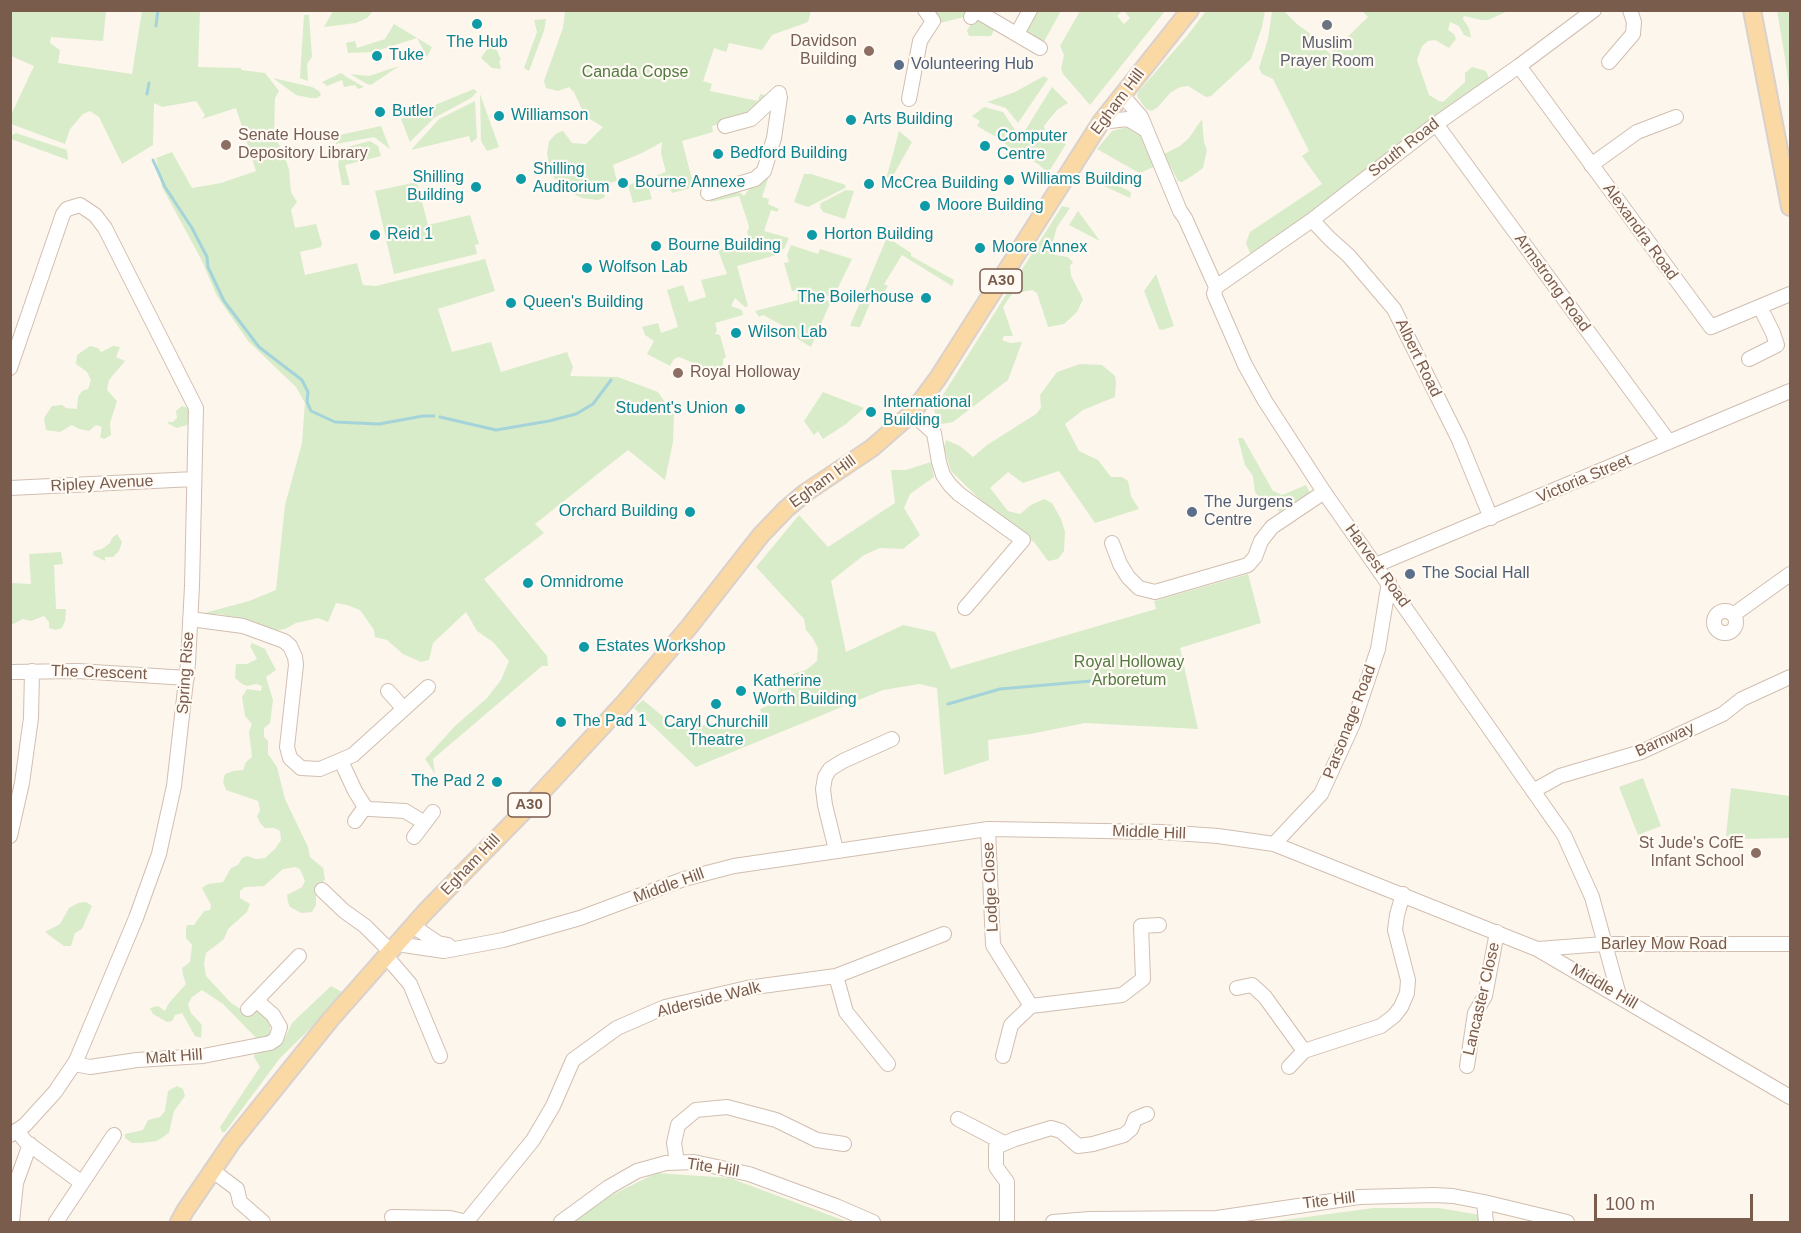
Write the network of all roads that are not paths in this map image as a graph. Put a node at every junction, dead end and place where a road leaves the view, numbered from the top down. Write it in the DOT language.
graph roads {
  1 [pos="1030,10"];
  2 [pos="1190,10"];
  3 [pos="1594,10"];
  4 [pos="1630,10"];
  5 [pos="1752,10"];
  6 [pos="971,16"];
  7 [pos="930,25"];
  8 [pos="1017,34"];
  9 [pos="1040,48"];
  10 [pos="1609,62"];
  11 [pos="1519,66"];
  12 [pos="1122,95"];
  13 [pos="909,99"];
  14 [pos="1676,117"];
  15 [pos="1101,122"];
  16 [pos="1436,124"];
  17 [pos="725,126"];
  18 [pos="1146,130"];
  19 [pos="1591,165"];
  20 [pos="708,193"];
  21 [pos="1791,207"];
  22 [pos="1312,220"];
  23 [pos="1216,287"];
  24 [pos="1791,294"];
  25 [pos="1760,307"];
  26 [pos="1749,359"];
  27 [pos="10,368"];
  28 [pos="1791,391"];
  29 [pos="912,412"];
  30 [pos="1669,442"];
  31 [pos="194,479"];
  32 [pos="10,488"];
  33 [pos="1324,492"];
  34 [pos="1491,518"];
  35 [pos="1112,543"];
  36 [pos="1376,565"];
  37 [pos="1791,574"];
  38 [pos="1389,582"];
  39 [pos="965,608"];
  40 [pos="1733,615"];
  41 [pos="190,620"];
  42 [pos="32,671"];
  43 [pos="10,672"];
  44 [pos="1791,677"];
  45 [pos="187,678"];
  46 [pos="428,687"];
  47 [pos="388,691"];
  48 [pos="404,710"];
  49 [pos="892,739"];
  50 [pos="342,761"];
  51 [pos="1533,791"];
  52 [pos="365,807"];
  53 [pos="355,821"];
  54 [pos="988,829"];
  55 [pos="10,836"];
  56 [pos="414,837"];
  57 [pos="1274,844"];
  58 [pos="836,850"];
  59 [pos="322,890"];
  60 [pos="1402,894"];
  61 [pos="1159,925"];
  62 [pos="413,926"];
  63 [pos="1497,932"];
  64 [pos="944,934"];
  65 [pos="1604,944"];
  66 [pos="1791,944"];
  67 [pos="462,947"];
  68 [pos="1537,949"];
  69 [pos="391,951"];
  70 [pos="299,956"];
  71 [pos="836,976"];
  72 [pos="1237,988"];
  73 [pos="1619,996"];
  74 [pos="1031,1006"];
  75 [pos="1304,1051"];
  76 [pos="440,1056"];
  77 [pos="1003,1056"];
  78 [pos="74,1064"];
  79 [pos="888,1064"];
  80 [pos="1467,1066"];
  81 [pos="1289,1067"];
  82 [pos="1791,1097"];
  83 [pos="1147,1113"];
  84 [pos="958,1119"];
  85 [pos="14,1133"];
  86 [pos="114,1135"];
  87 [pos="1004,1143"];
  88 [pos="30,1144"];
  89 [pos="844,1144"];
  90 [pos="677,1162"];
  91 [pos="213,1171"];
  92 [pos="82,1183"];
  93 [pos="1484,1202"];
  94 [pos="392,1217"];
  95 [pos="179,1220"];
  96 [pos="12,1222"];
  97 [pos="56,1222"];
  98 [pos="263,1222"];
  99 [pos="467,1222"];
  100 [pos="561,1222"];
  101 [pos="873,1222"];
  102 [pos="1007,1222"];
  103 [pos="1053,1222"];
  104 [pos="1486,1222"];
  105 [pos="1567,1222"];
  1 -- 8 [label="street"];
  2 -- 12 [label="main road, Egham Hill / A30"];
  3 -- 11 [label="street, South Road"];
  4 -- 10 [label="street"];
  5 -- 21 [label="main road"];
  6 -- 8 [label="street"];
  7 -- 13 [label="street"];
  8 -- 9 [label="street"];
  11 -- 16 [label="street, South Road"];
  11 -- 19 [label="street, Alexandra Road"];
  12 -- 15 [label="main road, Egham Hill / A30"];
  12 -- 18 [label="street, Harvest Road"];
  14 -- 19 [label="street"];
  15 -- 18 [label="street"];
  15 -- 29 [label="main road, Egham Hill / A30"];
  16 -- 22 [label="street, South Road"];
  16 -- 30 [label="street, Armstrong Road"];
  17 -- 20 [label="street"];
  18 -- 23 [label="street, Harvest Road"];
  19 -- 25 [label="street, Alexandra Road"];
  22 -- 23 [label="street, South Road"];
  22 -- 34 [label="street, Albert Road"];
  23 -- 33 [label="street, Harvest Road"];
  24 -- 25 [label="street, Alexandra Road"];
  25 -- 26 [label="street"];
  27 -- 31 [label="street, Spring Rise"];
  28 -- 30 [label="street, Victoria Street"];
  29 -- 39 [label="street"];
  29 -- 62 [label="main road, Egham Hill / A30"];
  30 -- 34 [label="street, Victoria Street"];
  31 -- 32 [label="street, Ripley Avenue"];
  31 -- 41 [label="street, Spring Rise"];
  33 -- 35 [label="street"];
  33 -- 36 [label="street, Harvest Road"];
  34 -- 36 [label="street, Victoria Street"];
  36 -- 38 [label="street, Harvest Road"];
  37 -- 40 [label="street"];
  38 -- 51 [label="street, Harvest Road"];
  38 -- 57 [label="street, Parsonage Road"];
  41 -- 45 [label="street, Spring Rise"];
  41 -- 50 [label="street"];
  42 -- 43 [label="street, The Crescent"];
  42 -- 45 [label="street, The Crescent"];
  42 -- 55 [label="street"];
  44 -- 51 [label="street, Barnway"];
  45 -- 78 [label="street, Spring Rise"];
  46 -- 48 [label="street"];
  47 -- 48 [label="street"];
  48 -- 50 [label="street"];
  49 -- 58 [label="street"];
  50 -- 52 [label="street"];
  51 -- 65 [label="street, Harvest Road"];
  52 -- 53 [label="street"];
  52 -- 56 [label="street"];
  54 -- 57 [label="street, Middle Hill"];
  54 -- 58 [label="street, Middle Hill"];
  54 -- 74 [label="street, Lodge Close"];
  57 -- 60 [label="street, Middle Hill"];
  58 -- 67 [label="street, Middle Hill"];
  59 -- 69 [label="street"];
  60 -- 63 [label="street, Middle Hill"];
  60 -- 75 [label="street"];
  61 -- 74 [label="street"];
  62 -- 67 [label="street, Middle Hill"];
  62 -- 69 [label="main road, Egham Hill / A30"];
  63 -- 68 [label="street, Middle Hill"];
  63 -- 80 [label="street, Lancaster Close"];
  64 -- 71 [label="street, Alderside Walk"];
  65 -- 66 [label="street, Barley Mow Road"];
  65 -- 68 [label="street, Barley Mow Road"];
  65 -- 73 [label="street, Harvest Road"];
  67 -- 69 [label="street, Middle Hill"];
  68 -- 73 [label="street, Middle Hill"];
  69 -- 76 [label="street"];
  69 -- 91 [label="main road, Egham Hill / A30"];
  70 -- 78 [label="street, Malt Hill"];
  71 -- 79 [label="street"];
  71 -- 99 [label="street, Alderside Walk"];
  72 -- 75 [label="street"];
  73 -- 82 [label="street, Middle Hill"];
  74 -- 77 [label="street"];
  75 -- 81 [label="street"];
  78 -- 85 [label="street, Spring Rise"];
  83 -- 87 [label="street"];
  84 -- 87 [label="street"];
  85 -- 88 [label="street"];
  86 -- 92 [label="street"];
  87 -- 102 [label="street"];
  88 -- 92 [label="street"];
  88 -- 96 [label="street"];
  89 -- 90 [label="street"];
  90 -- 100 [label="street, Tite Hill"];
  90 -- 101 [label="street, Tite Hill"];
  91 -- 95 [label="main road, Egham Hill / A30"];
  91 -- 98 [label="street"];
  92 -- 97 [label="street"];
  93 -- 103 [label="street, Tite Hill"];
  93 -- 104 [label="street"];
  93 -- 105 [label="street, Tite Hill"];
  94 -- 99 [label="street"];
}
